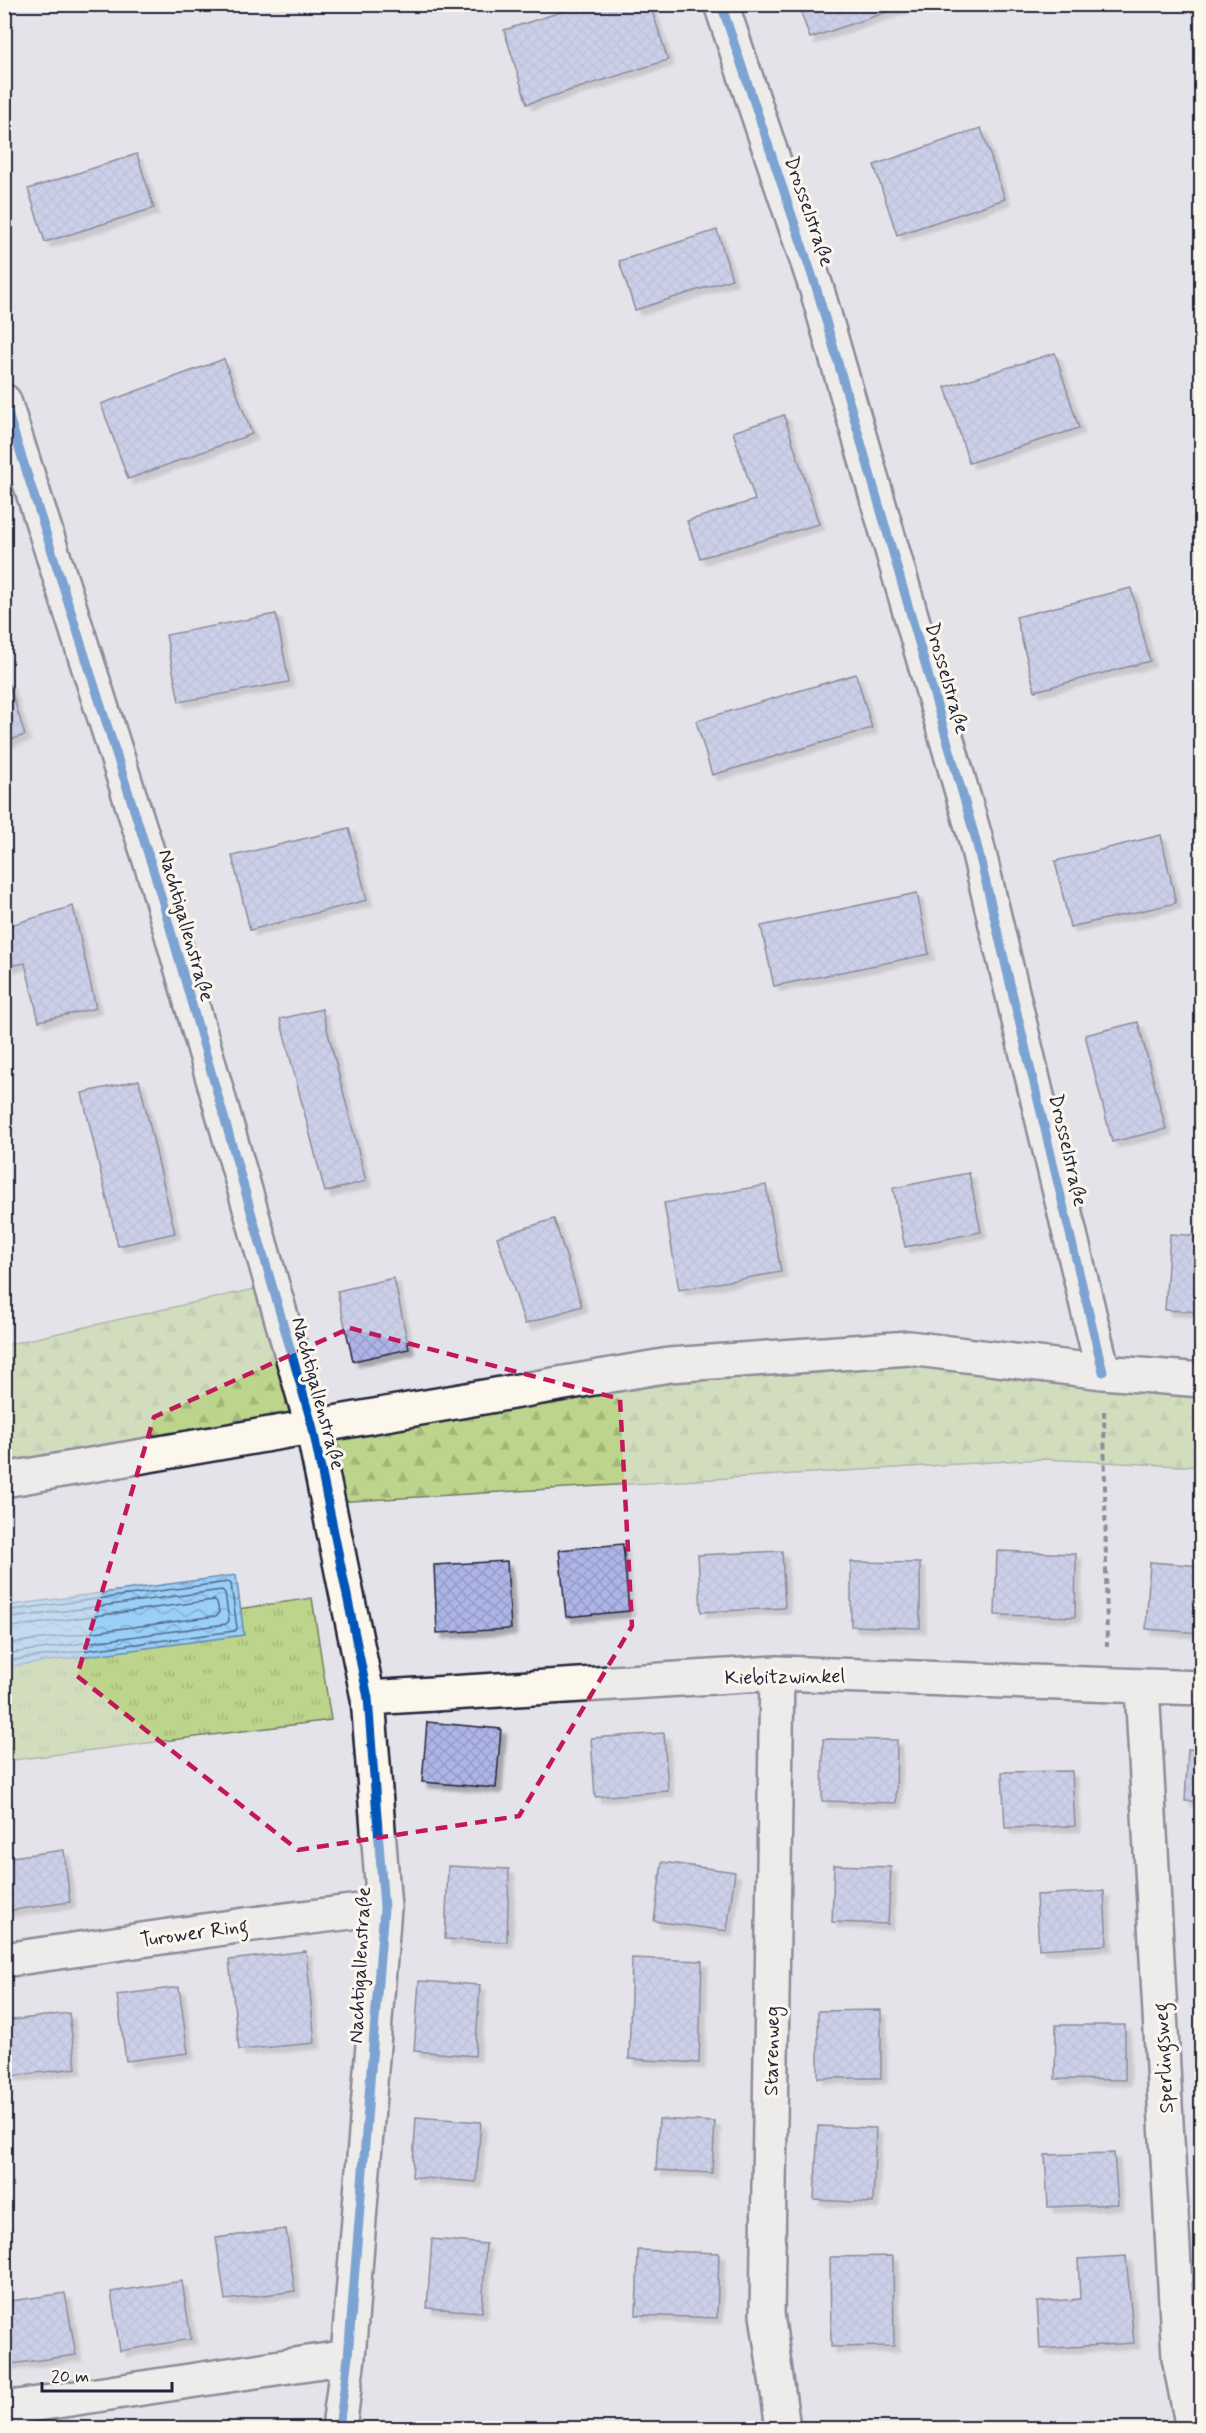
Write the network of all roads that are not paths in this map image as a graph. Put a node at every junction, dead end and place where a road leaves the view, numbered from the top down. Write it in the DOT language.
graph roads {
  1 [pos="721,4"];
  2 [pos="4,401"];
  3 [pos="1103,1372"];
  4 [pos="1202,1380"];
  5 [pos="312,1425"];
  6 [pos="4,1480"];
  7 [pos="777,1673"];
  8 [pos="1142,1687"];
  9 [pos="1202,1688"];
  10 [pos="369,1698"];
  11 [pos="384,1908"];
  12 [pos="4,1960"];
  13 [pos="348,2357"];
  14 [pos="4,2409"];
  15 [pos="339,2428"];
  16 [pos="783,2428"];
  17 [pos="1193,2428"];
  1 -- 3 [label="street, Drosselstraße"];
  2 -- 5 [label="street, Nachtigallenstraße"];
  3 -- 4 [label="street"];
  3 -- 5 [label="street, Nachtigallenstraße"];
  5 -- 6 [label="street"];
  5 -- 10 [label="street, Nachtigallenstraße"];
  7 -- 8 [label="street, Kiebitzwinkel"];
  7 -- 10 [label="street, Kiebitzwinkel"];
  7 -- 16 [label="street, Starenweg"];
  8 -- 9 [label="street, Kiebitzwinkel"];
  8 -- 17 [label="street, Sperlingsweg"];
  10 -- 11 [label="street, Nachtigallenstraße"];
  11 -- 12 [label="street, Turower Ring"];
  11 -- 13 [label="street, Nachtigallenstraße"];
  13 -- 14 [label="street"];
  13 -- 15 [label="street, Nachtigallenstraße"];
}
